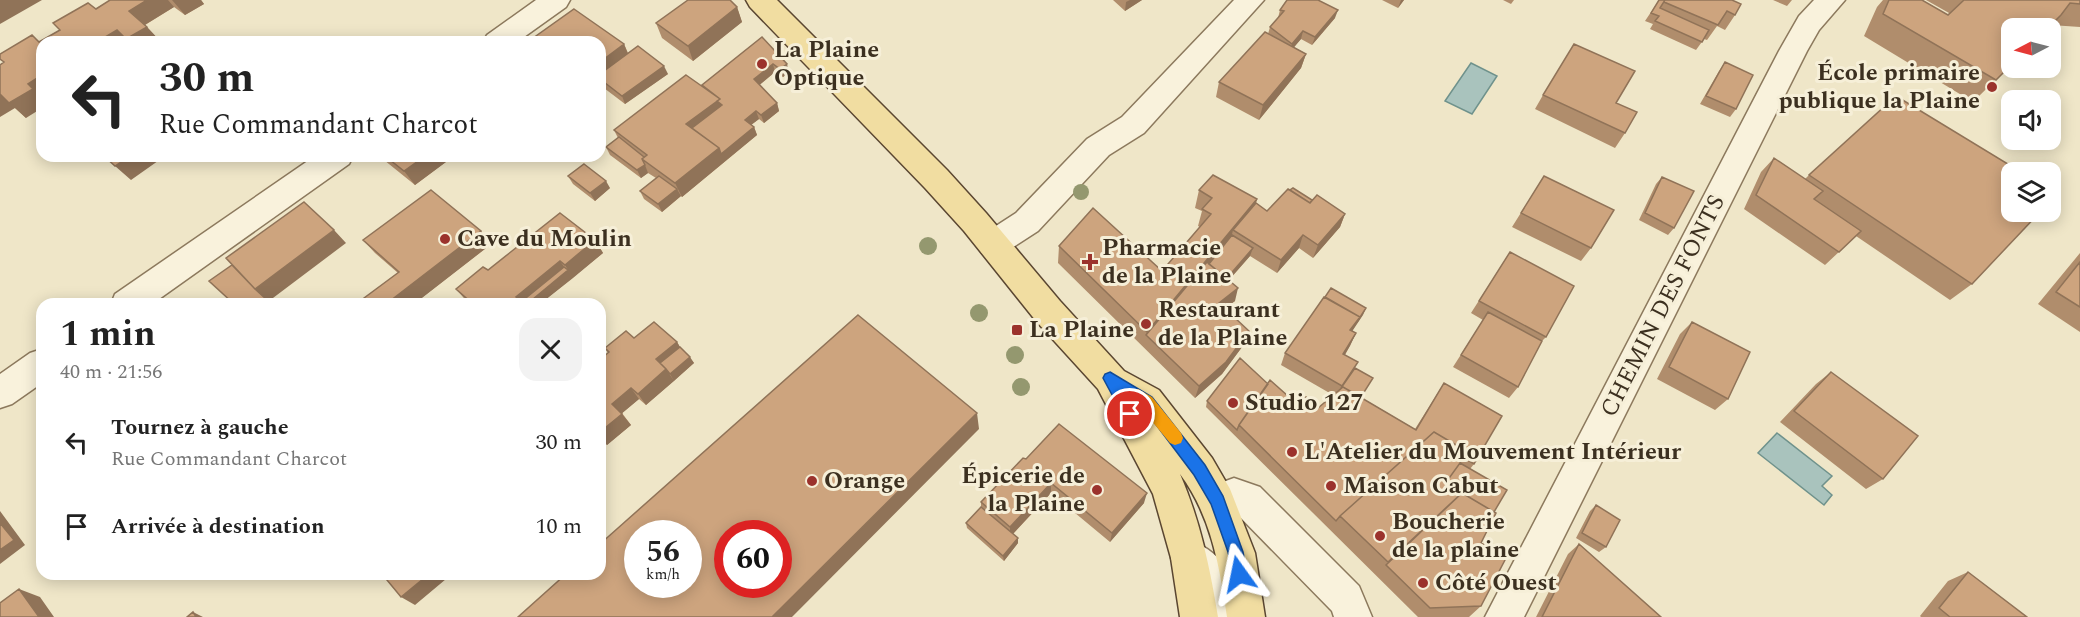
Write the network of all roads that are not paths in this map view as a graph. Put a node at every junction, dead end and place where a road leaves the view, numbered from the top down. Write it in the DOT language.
graph roads {
  1 [pos="555,0"];
  2 [pos="760,0"];
  3 [pos="1250,0"];
  4 [pos="1831,0"];
  5 [pos="505,36"];
  6 [pos="329,162"];
  7 [pos="993,244"];
  8 [pos="136,298"];
  9 [pos="36,368"];
  10 [pos="1110,378"];
  11 [pos="0,393"];
  12 [pos="1217,501"];
  13 [pos="1190,558"];
  14 [pos="1199,617"];
  15 [pos="1222,617"];
  16 [pos="1246,617"];
  17 [pos="1353,617"];
  18 [pos="1504,617"];
  1 -- 5 [label="street"];
  2 -- 7 [label="main road"];
  3 -- 7 [label="street"];
  4 -- 18 [label="street, CHEMIN DES FONTS"];
  6 -- 8 [label="street"];
  7 -- 10 [label="main road"];
  9 -- 11 [label="street"];
  10 -- 12 [label="main road"];
  10 -- 13 [label="main road"];
  12 -- 16 [label="main road"];
  12 -- 17 [label="street"];
  13 -- 14 [label="main road"];
  13 -- 15 [label="street"];
}
